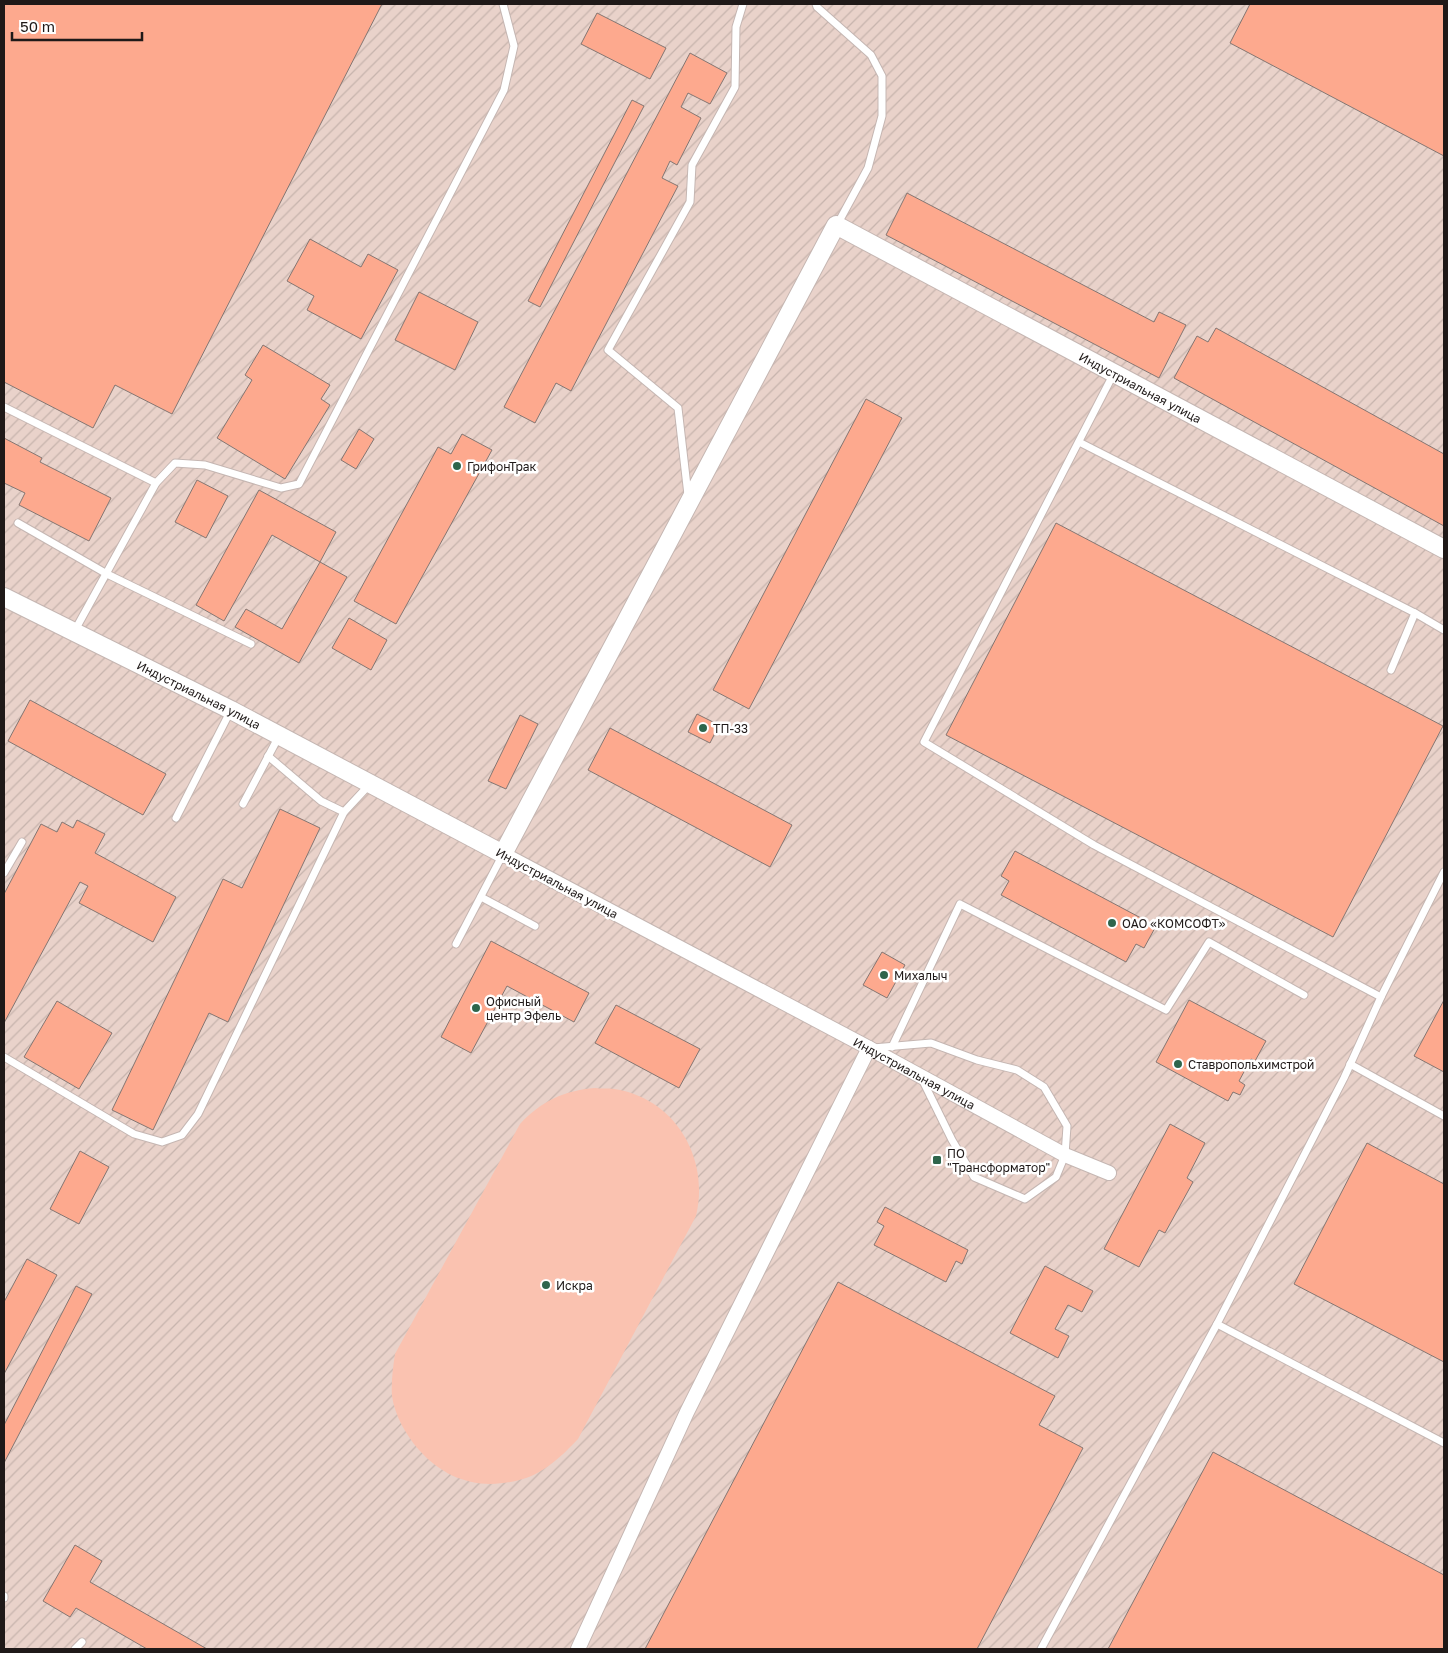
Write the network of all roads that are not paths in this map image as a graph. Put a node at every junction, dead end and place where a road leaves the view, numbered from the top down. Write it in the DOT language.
graph roads {
  1 [pos="503,4"];
  2 [pos="743,4"];
  3 [pos="816,4"];
  4 [pos="836,225"];
  5 [pos="1114,373"];
  6 [pos="4,407"];
  7 [pos="1079,442"];
  8 [pos="156,483"];
  9 [pos="689,503"];
  10 [pos="18,523"];
  11 [pos="1444,549"];
  12 [pos="107,574"];
  13 [pos="4,597"];
  14 [pos="1415,613"];
  15 [pos="1444,630"];
  16 [pos="74,632"];
  17 [pos="252,644"];
  18 [pos="1391,670"];
  19 [pos="231,710"];
  20 [pos="279,735"];
  21 [pos="268,756"];
  22 [pos="370,784"];
  23 [pos="242,804"];
  24 [pos="344,812"];
  25 [pos="176,818"];
  26 [pos="22,842"];
  27 [pos="503,854"];
  28 [pos="1444,872"];
  29 [pos="4,873"];
  30 [pos="481,897"];
  31 [pos="535,926"];
  32 [pos="456,944"];
  33 [pos="1304,995"];
  34 [pos="1381,997"];
  35 [pos="892,1047"];
  36 [pos="869,1048"];
  37 [pos="4,1057"];
  38 [pos="1350,1064"];
  39 [pos="921,1077"];
  40 [pos="1444,1116"];
  41 [pos="1064,1155"];
  42 [pos="1109,1173"];
  43 [pos="1217,1324"];
  44 [pos="1444,1443"];
  45 [pos="82,1642"];
  46 [pos="75,1649"];
  47 [pos="578,1649"];
  48 [pos="1041,1649"];
  1 -- 8 [label="lane"];
  2 -- 9 [label="lane"];
  3 -- 4 [label="lane"];
  4 -- 5 [label="street, Индустриальная улица"];
  4 -- 9 [label="street"];
  5 -- 7 [label="lane"];
  5 -- 11 [label="street, Индустриальная улица"];
  6 -- 8 [label="lane"];
  7 -- 14 [label="lane"];
  7 -- 34 [label="lane"];
  8 -- 12 [label="lane"];
  9 -- 27 [label="street"];
  10 -- 12 [label="lane"];
  12 -- 16 [label="lane"];
  12 -- 17 [label="lane"];
  13 -- 16 [label="street, Индустриальная улица"];
  14 -- 15 [label="lane"];
  14 -- 18 [label="lane"];
  16 -- 19 [label="street, Индустриальная улица"];
  19 -- 20 [label="street, Индустриальная улица"];
  19 -- 25 [label="lane"];
  20 -- 21 [label="lane"];
  20 -- 22 [label="street, Индустриальная улица"];
  21 -- 23 [label="lane"];
  21 -- 24 [label="lane"];
  22 -- 24 [label="lane"];
  22 -- 27 [label="street, Индустриальная улица"];
  24 -- 37 [label="lane"];
  26 -- 29 [label="lane"];
  27 -- 30 [label="lane"];
  27 -- 36 [label="street, Индустриальная улица"];
  28 -- 34 [label="lane"];
  30 -- 31 [label="lane"];
  30 -- 32 [label="lane"];
  33 -- 35 [label="lane"];
  34 -- 38 [label="lane"];
  35 -- 36 [label="lane"];
  35 -- 41 [label="lane"];
  36 -- 39 [label="street, Индустриальная улица"];
  36 -- 47 [label="street"];
  38 -- 40 [label="lane"];
  38 -- 43 [label="lane"];
  39 -- 41 [label="street, Индустриальная улица"];
  39 -- 41 [label="lane"];
  41 -- 42 [label="street, Индустриальная улица"];
  43 -- 44 [label="lane"];
  43 -- 48 [label="lane"];
  45 -- 46 [label="lane"];
}
